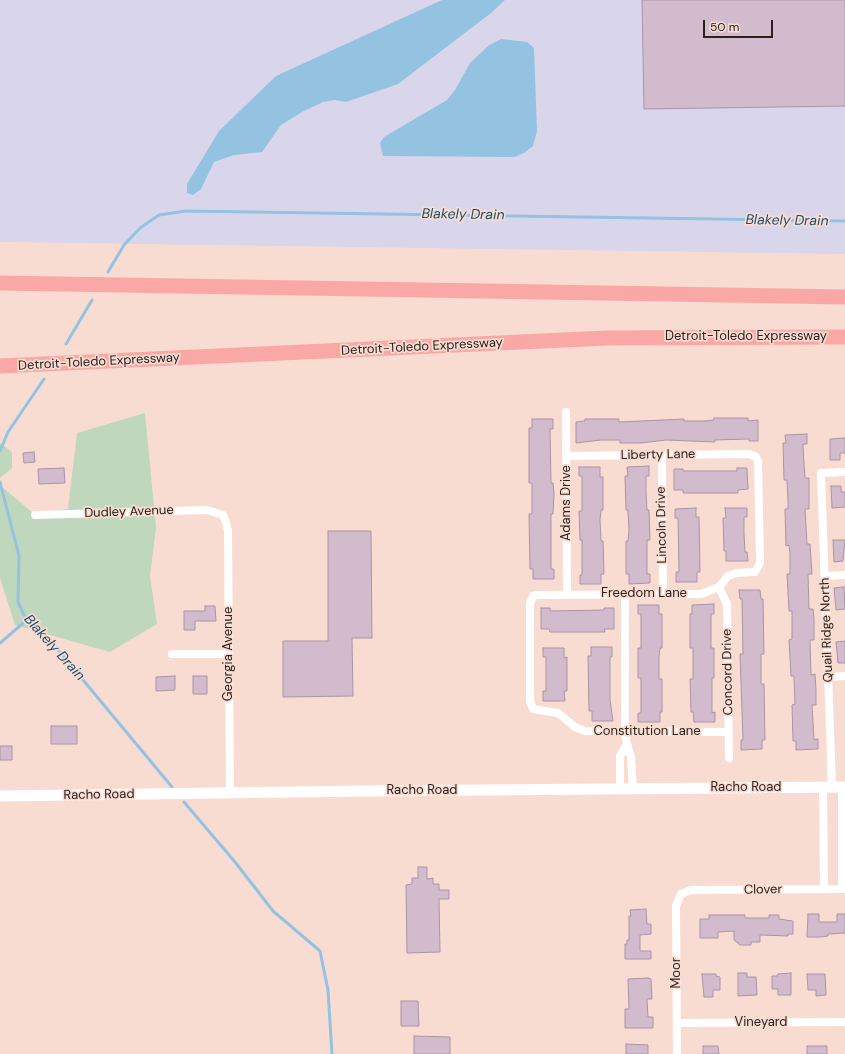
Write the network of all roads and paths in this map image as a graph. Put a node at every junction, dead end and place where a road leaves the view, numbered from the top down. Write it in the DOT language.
graph roads {
  1 [pos="0,283"];
  2 [pos="845,297"];
  3 [pos="845,337"];
  4 [pos="0,366"];
  5 [pos="566,412"];
  6 [pos="566,456"];
  7 [pos="662,456"];
  8 [pos="845,472"];
  9 [pos="35,515"];
  10 [pos="222,515"];
  11 [pos="760,563"];
  12 [pos="845,575"];
  13 [pos="826,576"];
  14 [pos="719,588"];
  15 [pos="625,594"];
  16 [pos="663,594"];
  17 [pos="567,595"];
  18 [pos="172,654"];
  19 [pos="229,654"];
  20 [pos="845,676"];
  21 [pos="829,677"];
  22 [pos="530,701"];
  23 [pos="728,732"];
  24 [pos="625,733"];
  25 [pos="627,744"];
  26 [pos="729,758"];
  27 [pos="835,788"];
  28 [pos="633,789"];
  29 [pos="620,790"];
  30 [pos="230,793"];
  31 [pos="0,796"];
  32 [pos="824,889"];
  33 [pos="844,889"];
  34 [pos="681,894"];
  35 [pos="845,1022"];
  36 [pos="677,1023"];
  37 [pos="678,1054"];
  1 -- 2 [label="highway"];
  3 -- 4 [label="highway, Detroit-Toledo Expressway"];
  5 -- 6 [label="street, Adams Drive"];
  6 -- 7 [label="street, Liberty Lane"];
  6 -- 17 [label="street, Adams Drive"];
  7 -- 11 [label="street, Liberty Lane"];
  7 -- 16 [label="street, Lincoln Drive"];
  8 -- 13 [label="street, Quail Ridge North"];
  9 -- 10 [label="street, Dudley Avenue"];
  10 -- 19 [label="street, Georgia Avenue"];
  11 -- 14 [label="street, Freedom Lane"];
  12 -- 13 [label="street"];
  13 -- 21 [label="street, Quail Ridge North"];
  14 -- 16 [label="street, Freedom Lane"];
  14 -- 23 [label="street, Concord Drive"];
  15 -- 16 [label="street, Freedom Lane"];
  15 -- 17 [label="street, Freedom Lane"];
  15 -- 24 [label="street"];
  17 -- 22 [label="street, Freedom Lane"];
  18 -- 19 [label="street"];
  19 -- 30 [label="street, Georgia Avenue"];
  20 -- 21 [label="street"];
  21 -- 27 [label="street, Quail Ridge North"];
  22 -- 24 [label="street, Constitution Lane"];
  23 -- 24 [label="street, Constitution Lane"];
  23 -- 26 [label="street, Concord Drive"];
  24 -- 25 [label="street"];
  25 -- 28 [label="street"];
  25 -- 29 [label="street"];
  27 -- 28 [label="street, Racho Road"];
  27 -- 32 [label="street"];
  27 -- 33 [label="street"];
  28 -- 29 [label="street, Racho Road"];
  29 -- 30 [label="street, Racho Road"];
  30 -- 31 [label="street, Racho Road"];
  32 -- 33 [label="street, Clover"];
  32 -- 34 [label="street, Clover"];
  34 -- 36 [label="street, Moor"];
  35 -- 36 [label="street, Vineyard"];
  36 -- 37 [label="street, Moor"];
}
